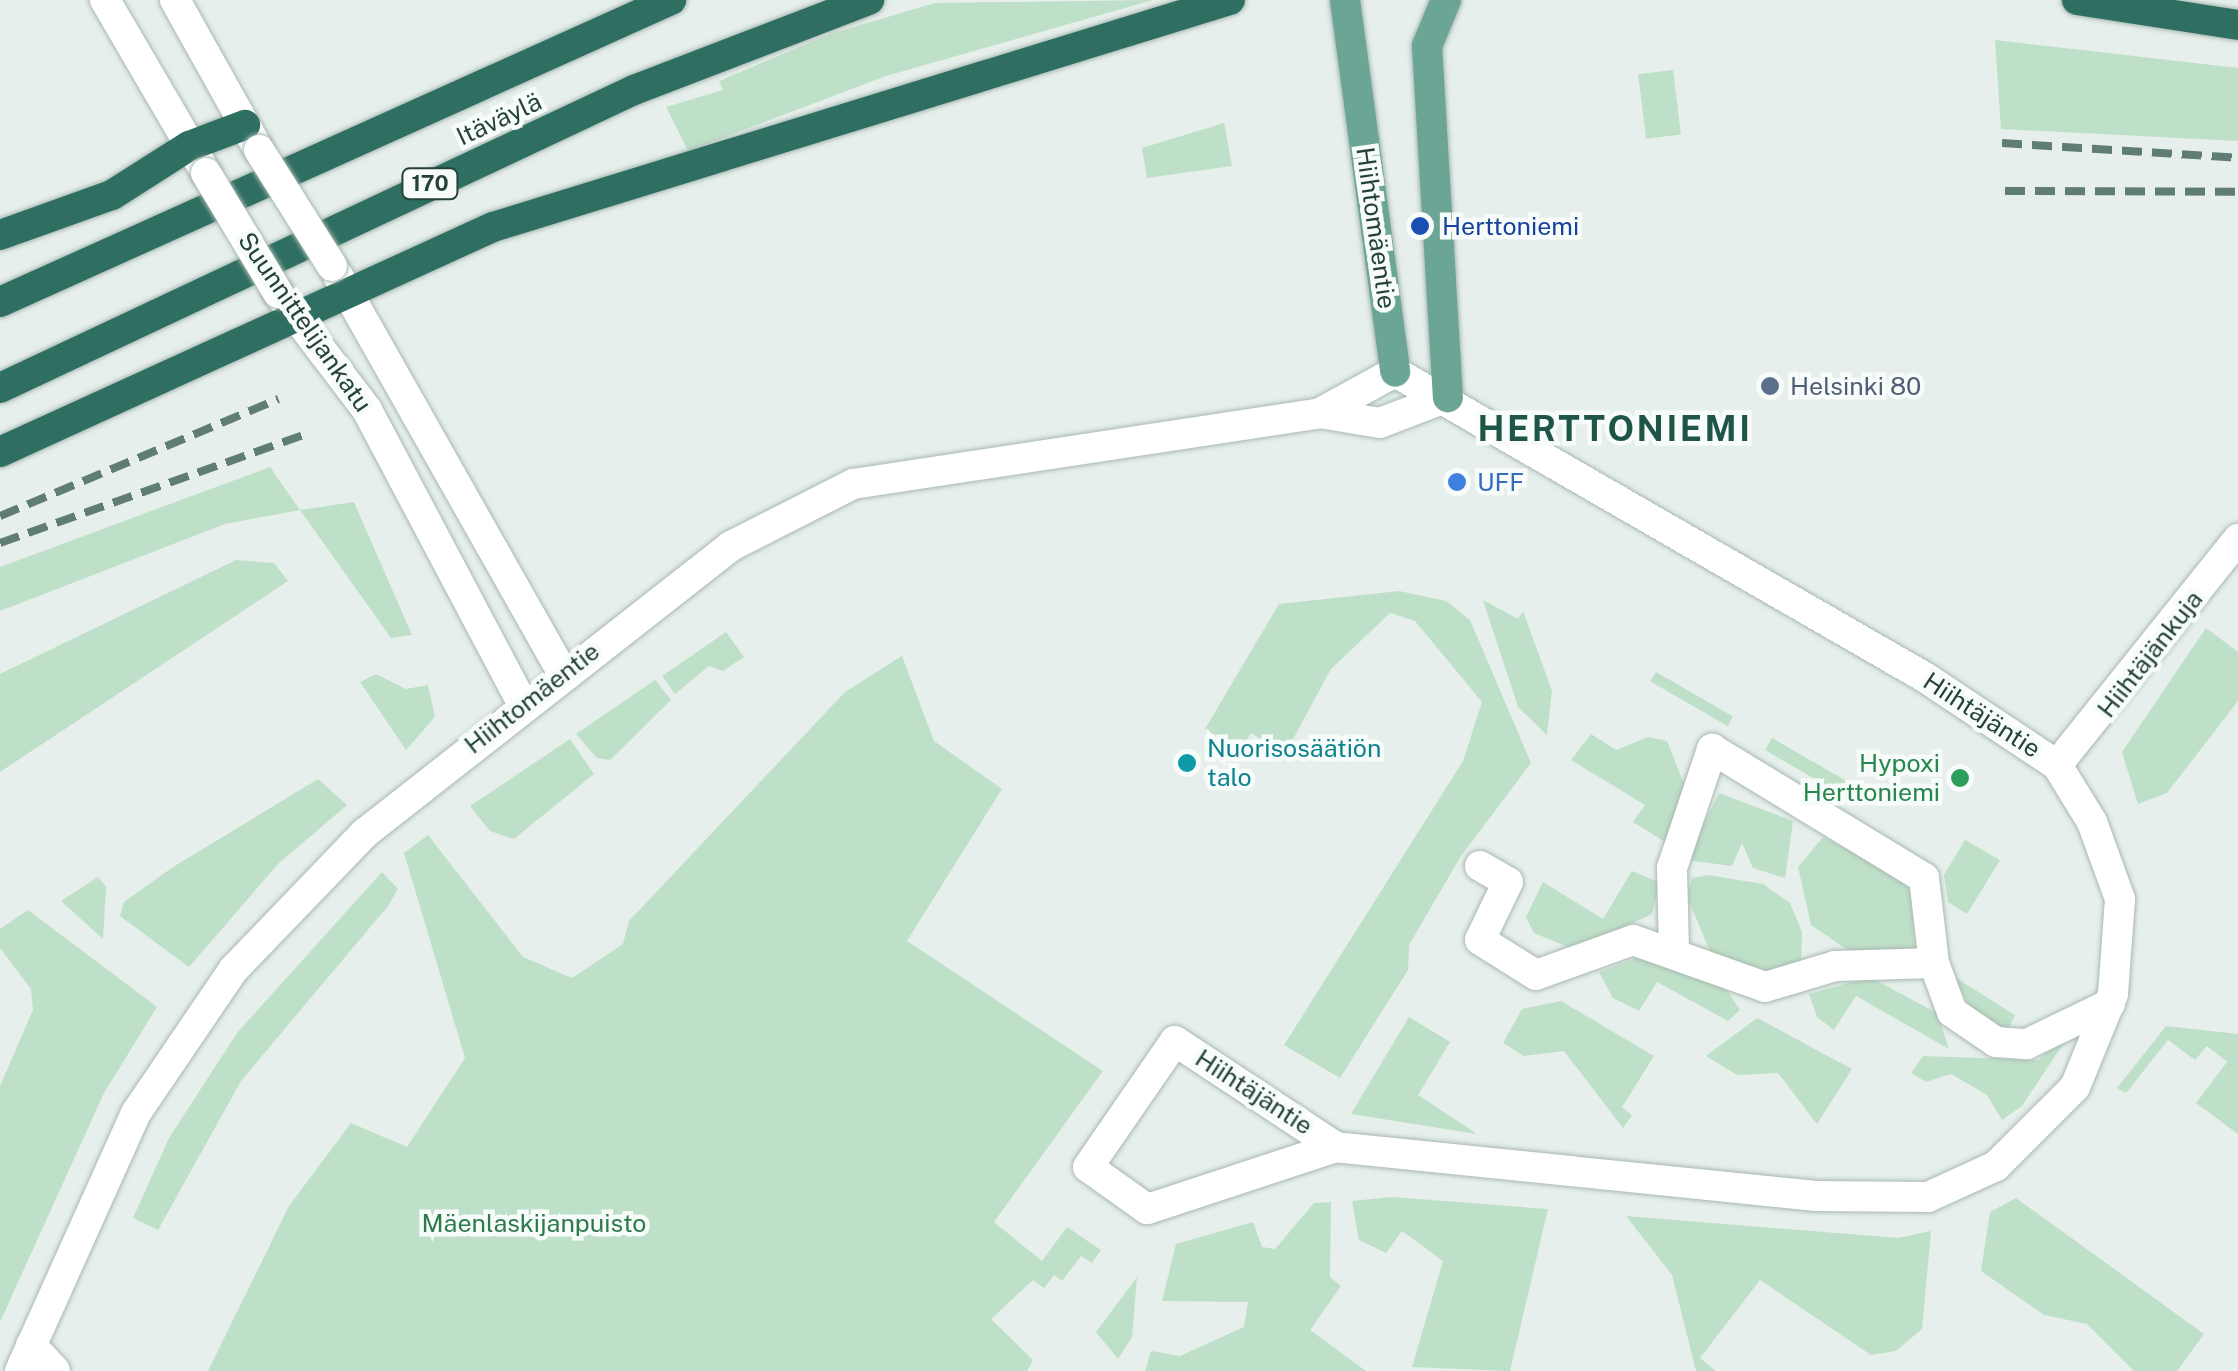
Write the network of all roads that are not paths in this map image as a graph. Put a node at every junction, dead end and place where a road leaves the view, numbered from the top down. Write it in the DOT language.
graph roads {
  1 [pos="105,0"];
  2 [pos="175,0"];
  3 [pos="671,0"];
  4 [pos="869,0"];
  5 [pos="1230,0"];
  6 [pos="1345,0"];
  7 [pos="1446,0"];
  8 [pos="2078,0"];
  9 [pos="2238,25"];
  10 [pos="252,138"];
  11 [pos="189,146"];
  12 [pos="0,235"];
  13 [pos="348,293"];
  14 [pos="0,302"];
  15 [pos="298,317"];
  16 [pos="1396,372"];
  17 [pos="0,388"];
  18 [pos="1448,397"];
  19 [pos="1320,413"];
  20 [pos="0,452"];
  21 [pos="2238,539"];
  22 [pos="562,672"];
  23 [pos="522,702"];
  24 [pos="2057,765"];
  25 [pos="1480,866"];
  26 [pos="1674,950"];
  27 [pos="1934,964"];
  28 [pos="2110,1004"];
  29 [pos="1336,1147"];
  30 [pos="26,1358"];
  31 [pos="55,1371"];
  1 -- 11 [label="street, Suunnittelijankatu"];
  2 -- 10 [label="street, Suunnittelijankatu"];
  3 -- 14 [label="highway, Itäväylä"];
  4 -- 17 [label="highway, Itäväylä / 170"];
  5 -- 13 [label="highway"];
  6 -- 16 [label="main road, Hiihtomäentie"];
  7 -- 18 [label="main road"];
  8 -- 9 [label="highway"];
  10 -- 11 [label="highway"];
  10 -- 13 [label="street, Suunnittelijankatu, bridge"];
  11 -- 12 [label="highway"];
  11 -- 15 [label="street, Suunnittelijankatu, bridge"];
  13 -- 15 [label="highway"];
  13 -- 22 [label="street, Suunnittelijankatu"];
  15 -- 20 [label="highway"];
  15 -- 23 [label="street, Suunnittelijankatu"];
  16 -- 18 [label="street, Hiihtäjäntie"];
  16 -- 19 [label="street, Hiihtomäentie"];
  18 -- 19 [label="street, Hiihtomäentie"];
  18 -- 24 [label="street, Hiihtäjäntie"];
  19 -- 22 [label="street, Hiihtomäentie"];
  21 -- 24 [label="street, Hiihtäjänkuja"];
  22 -- 23 [label="street, Hiihtomäentie"];
  23 -- 30 [label="street, Hiihtomäentie"];
  24 -- 28 [label="street, Hiihtäjäntie"];
  25 -- 26 [label="street"];
  26 -- 27 [label="street"];
  26 -- 27 [label="street"];
  27 -- 28 [label="street"];
  28 -- 29 [label="street, Hiihtäjäntie"];
  29 -- 29 [label="street, Hiihtäjäntie"];
  30 -- 31 [label="street"];
}
